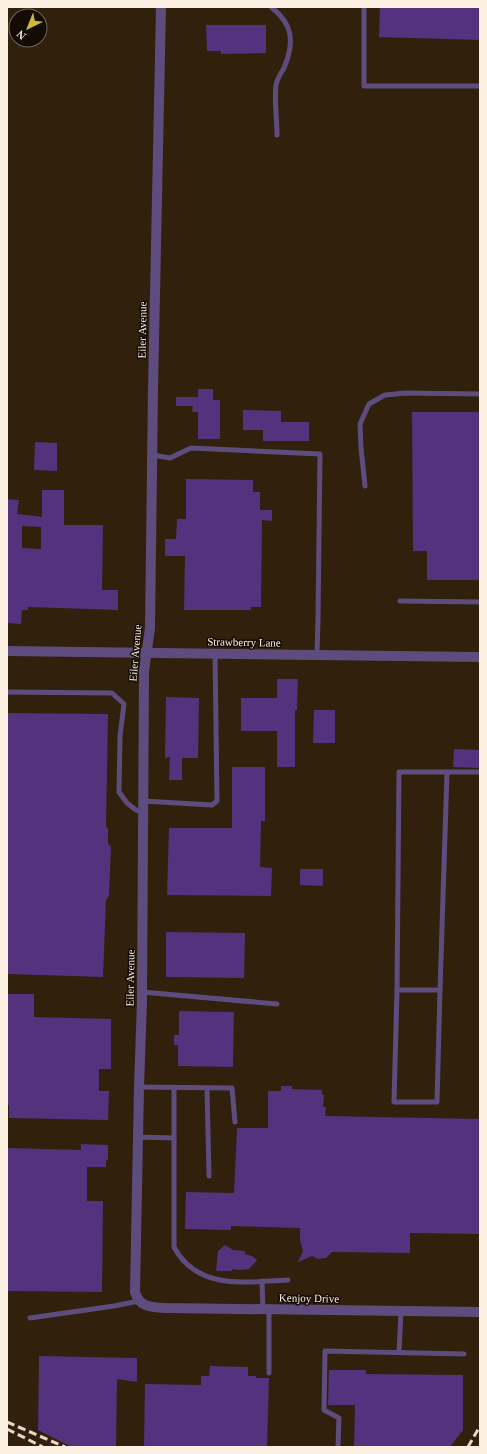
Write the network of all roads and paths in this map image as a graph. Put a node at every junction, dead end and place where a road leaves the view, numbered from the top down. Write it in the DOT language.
graph roads {
  1 [pos="161,7"];
  2 [pos="271,7"];
  3 [pos="364,7"];
  4 [pos="480,86"];
  5 [pos="277,135"];
  6 [pos="480,394"];
  7 [pos="152,455"];
  8 [pos="366,486"];
  9 [pos="400,601"];
  10 [pos="480,602"];
  11 [pos="7,651"];
  12 [pos="147,652"];
  13 [pos="215,653"];
  14 [pos="317,655"];
  15 [pos="480,656"];
  16 [pos="7,692"];
  17 [pos="447,772"];
  18 [pos="480,772"];
  19 [pos="143,807"];
  20 [pos="397,990"];
  21 [pos="440,990"];
  22 [pos="142,992"];
  23 [pos="277,1004"];
  24 [pos="139,1087"];
  25 [pos="174,1087"];
  26 [pos="206,1088"];
  27 [pos="235,1122"];
  28 [pos="138,1137"];
  29 [pos="174,1138"];
  30 [pos="209,1176"];
  31 [pos="288,1280"];
  32 [pos="262,1281"];
  33 [pos="139,1301"];
  34 [pos="266,1310"];
  35 [pos="401,1311"];
  36 [pos="480,1312"];
  37 [pos="30,1318"];
  38 [pos="399,1352"];
  39 [pos="464,1354"];
  40 [pos="269,1373"];
  41 [pos="338,1447"];
  1 -- 7 [label="street, Eiler Avenue"];
  2 -- 5 [label="lane"];
  3 -- 4 [label="lane"];
  6 -- 8 [label="lane"];
  7 -- 12 [label="street, Eiler Avenue"];
  7 -- 14 [label="lane"];
  9 -- 10 [label="lane"];
  11 -- 12 [label="street, Strawberry Lane"];
  12 -- 13 [label="street, Strawberry Lane"];
  12 -- 19 [label="street, Eiler Avenue"];
  13 -- 14 [label="street, Strawberry Lane"];
  13 -- 19 [label="lane"];
  14 -- 15 [label="street, Strawberry Lane"];
  16 -- 19 [label="lane"];
  17 -- 18 [label="lane"];
  17 -- 20 [label="lane"];
  17 -- 21 [label="lane"];
  19 -- 22 [label="street, Eiler Avenue"];
  20 -- 21 [label="lane"];
  20 -- 21 [label="lane"];
  22 -- 23 [label="lane"];
  22 -- 24 [label="street, Eiler Avenue"];
  24 -- 25 [label="lane"];
  24 -- 28 [label="street, Eiler Avenue"];
  25 -- 26 [label="lane"];
  25 -- 29 [label="lane"];
  26 -- 27 [label="lane"];
  26 -- 30 [label="lane"];
  28 -- 29 [label="lane"];
  28 -- 33 [label="street, Eiler Avenue"];
  29 -- 32 [label="lane"];
  31 -- 32 [label="lane"];
  32 -- 34 [label="lane"];
  33 -- 34 [label="street, Kenjoy Drive"];
  33 -- 37 [label="lane"];
  34 -- 35 [label="street, Kenjoy Drive"];
  34 -- 40 [label="lane"];
  35 -- 36 [label="street, Kenjoy Drive"];
  35 -- 38 [label="lane"];
  38 -- 39 [label="lane"];
  38 -- 41 [label="lane"];
}
